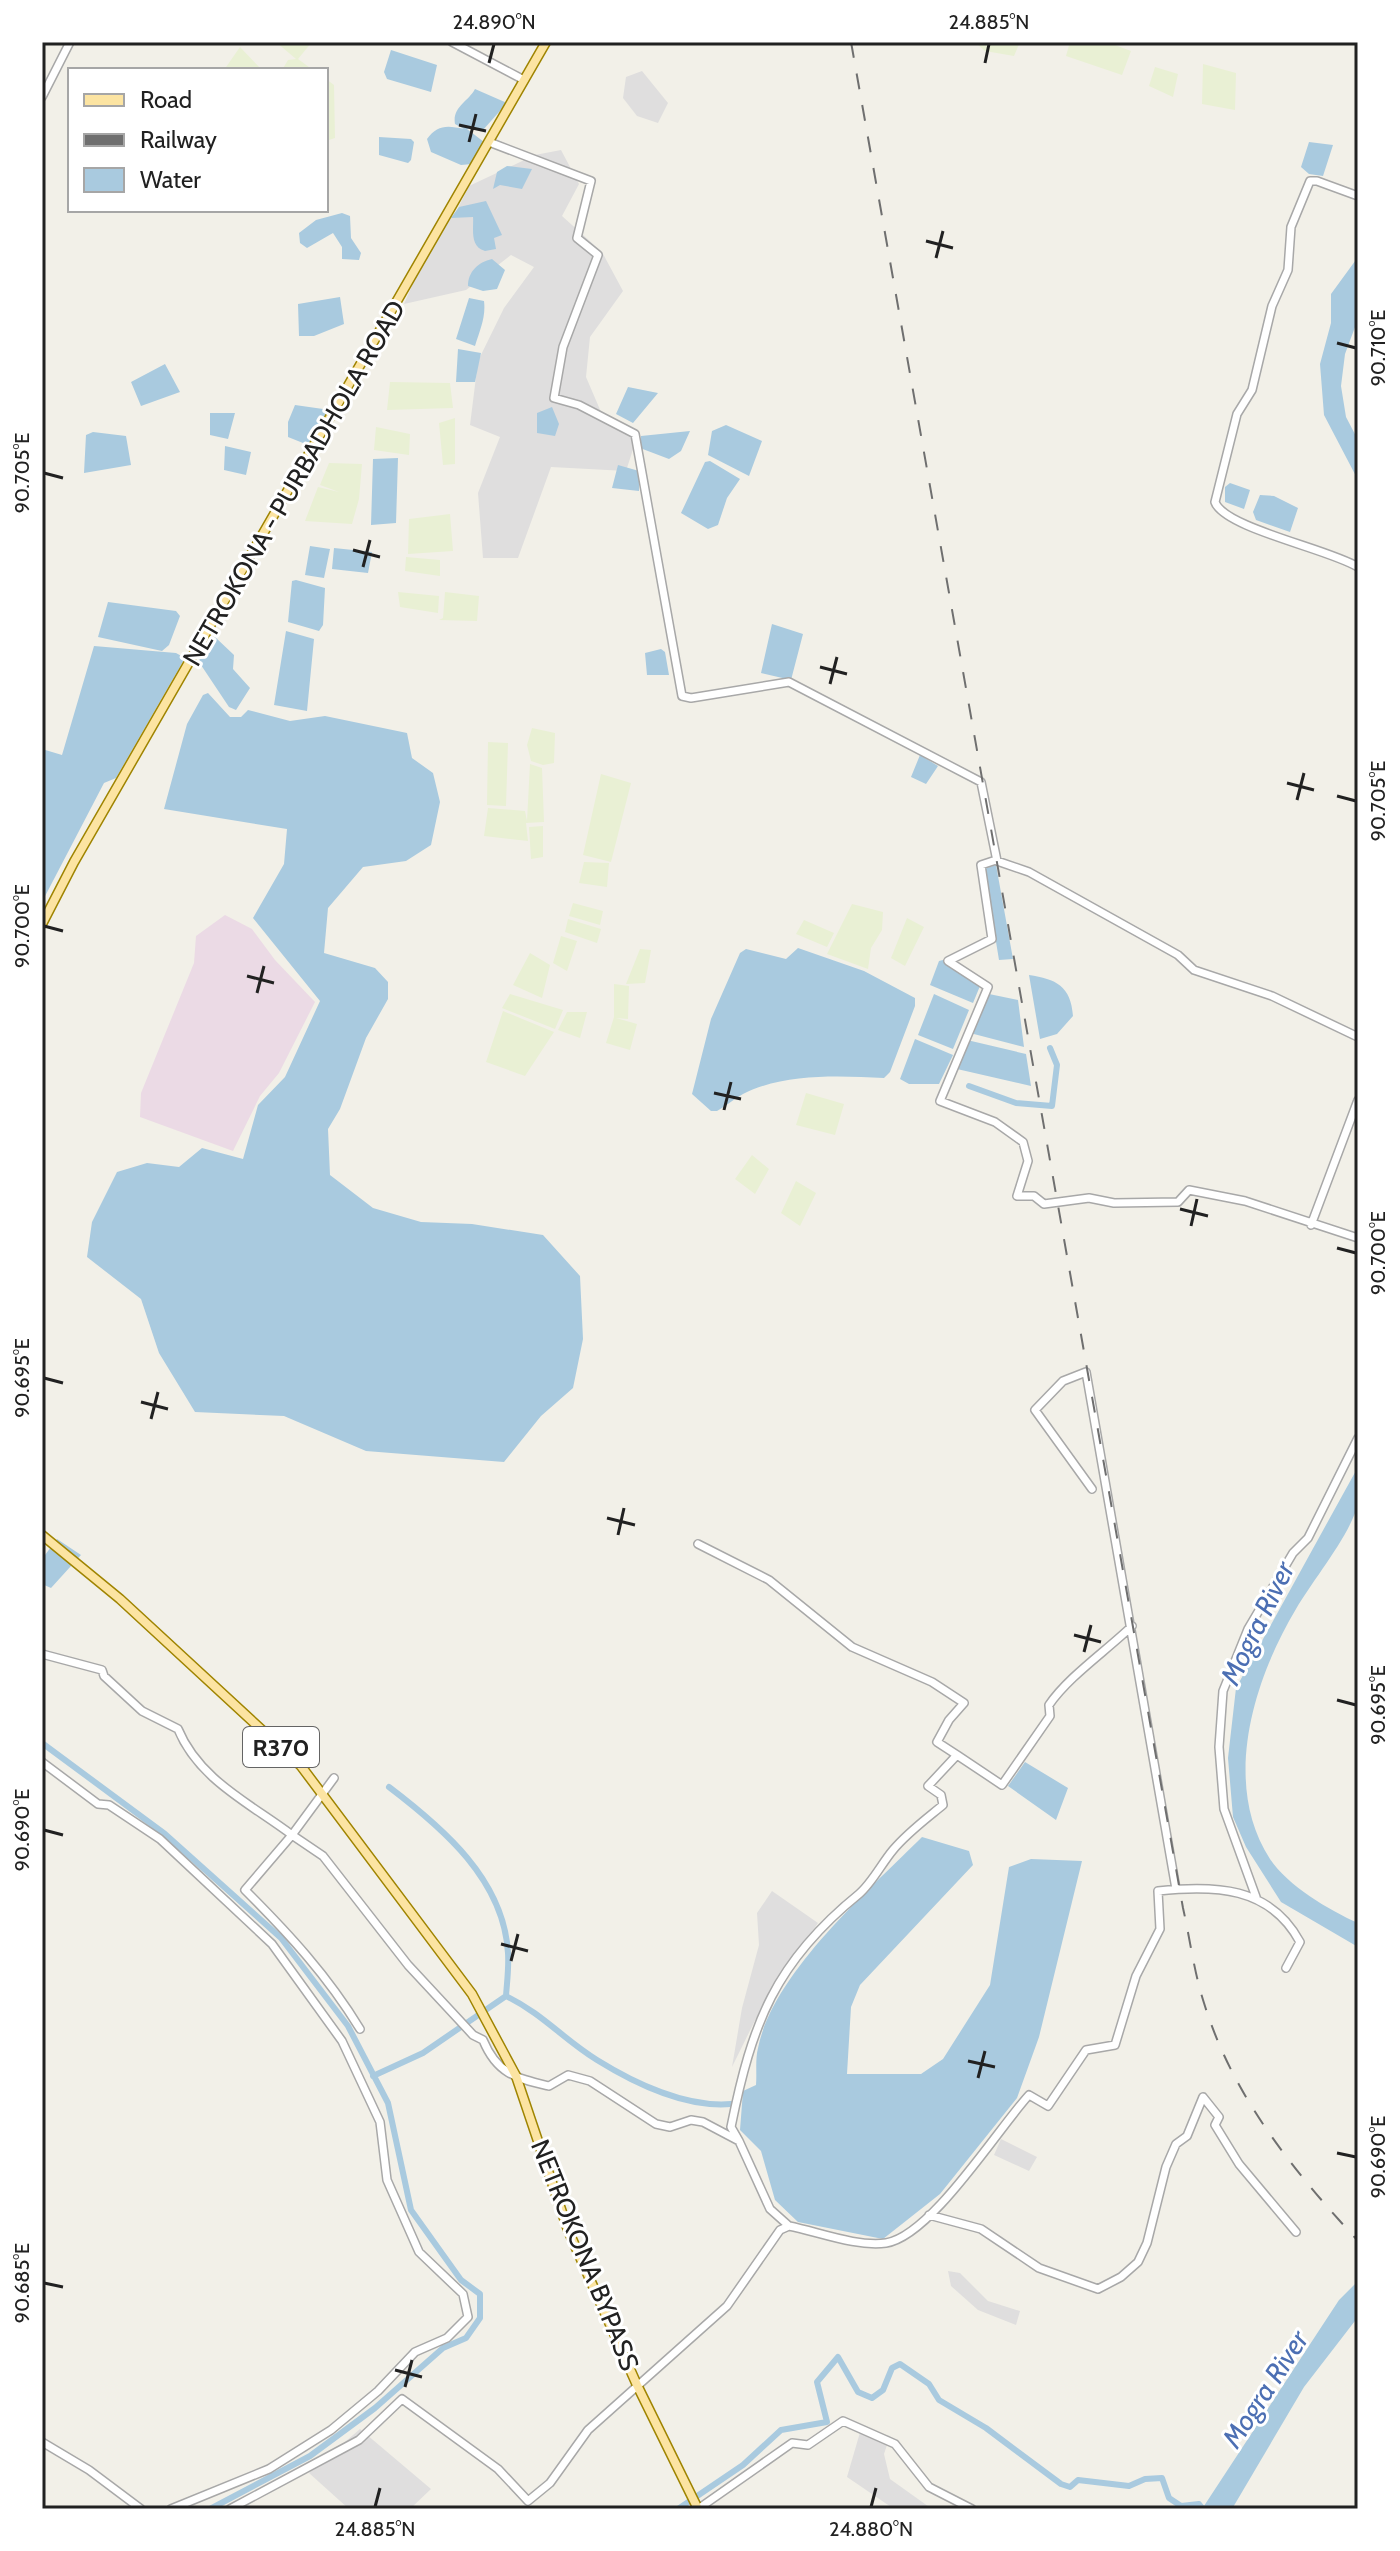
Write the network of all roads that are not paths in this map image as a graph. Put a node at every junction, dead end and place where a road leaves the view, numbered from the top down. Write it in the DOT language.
graph roads {
  1 [pos="70,42"];
  2 [pos="452,42"];
  3 [pos="546,42"];
  4 [pos="524,80"];
  5 [pos="42,97"];
  6 [pos="489,142"];
  7 [pos="1358,196"];
  8 [pos="1358,567"];
  9 [pos="996,860"];
  10 [pos="43,920"];
  11 [pos="1358,1037"];
  12 [pos="1358,1100"];
  13 [pos="1311,1225"];
  14 [pos="1358,1238"];
  15 [pos="1358,1438"];
  16 [pos="1092,1489"];
  17 [pos="42,1535"];
  18 [pos="698,1544"];
  19 [pos="1132,1626"];
  20 [pos="42,1654"];
  21 [pos="957,1755"];
  22 [pos="42,1762"];
  23 [pos="334,1778"];
  24 [pos="292,1835"];
  25 [pos="1176,1889"];
  26 [pos="1256,1897"];
  27 [pos="1286,1968"];
  28 [pos="360,2029"];
  29 [pos="516,2076"];
  30 [pos="739,2141"];
  31 [pos="929,2215"];
  32 [pos="789,2226"];
  33 [pos="1296,2232"];
  34 [pos="637,2385"];
  35 [pos="42,2442"];
  36 [pos="274,2466"];
  37 [pos="284,2483"];
  38 [pos="141,2509"];
  39 [pos="171,2509"];
  40 [pos="230,2509"];
  41 [pos="698,2509"];
  42 [pos="972,2509"];
  1 -- 5 [label="street"];
  2 -- 4 [label="street"];
  3 -- 4 [label="main road, NETROKONA - PURBADHOLA ROAD"];
  4 -- 6 [label="main road, NETROKONA - PURBADHOLA ROAD"];
  6 -- 9 [label="street"];
  6 -- 10 [label="main road, NETROKONA - PURBADHOLA ROAD"];
  7 -- 8 [label="street"];
  9 -- 11 [label="street"];
  9 -- 13 [label="street"];
  12 -- 13 [label="street"];
  13 -- 14 [label="street"];
  15 -- 26 [label="street"];
  16 -- 19 [label="street"];
  17 -- 29 [label="main road, NETROKONA BYPASS / R370"];
  18 -- 21 [label="street"];
  19 -- 21 [label="street"];
  19 -- 25 [label="street"];
  20 -- 24 [label="street"];
  21 -- 30 [label="street"];
  22 -- 36 [label="street"];
  23 -- 24 [label="street"];
  24 -- 28 [label="street"];
  24 -- 29 [label="street"];
  25 -- 26 [label="street"];
  25 -- 31 [label="street"];
  26 -- 27 [label="street"];
  29 -- 30 [label="street"];
  29 -- 34 [label="main road, NETROKONA BYPASS"];
  30 -- 32 [label="street"];
  31 -- 32 [label="street"];
  31 -- 33 [label="street"];
  32 -- 34 [label="street"];
  34 -- 37 [label="street"];
  34 -- 41 [label="main road, NETROKONA BYPASS"];
  35 -- 38 [label="street"];
  36 -- 37 [label="street"];
  36 -- 39 [label="street"];
  37 -- 40 [label="street"];
  41 -- 42 [label="street"];
}
